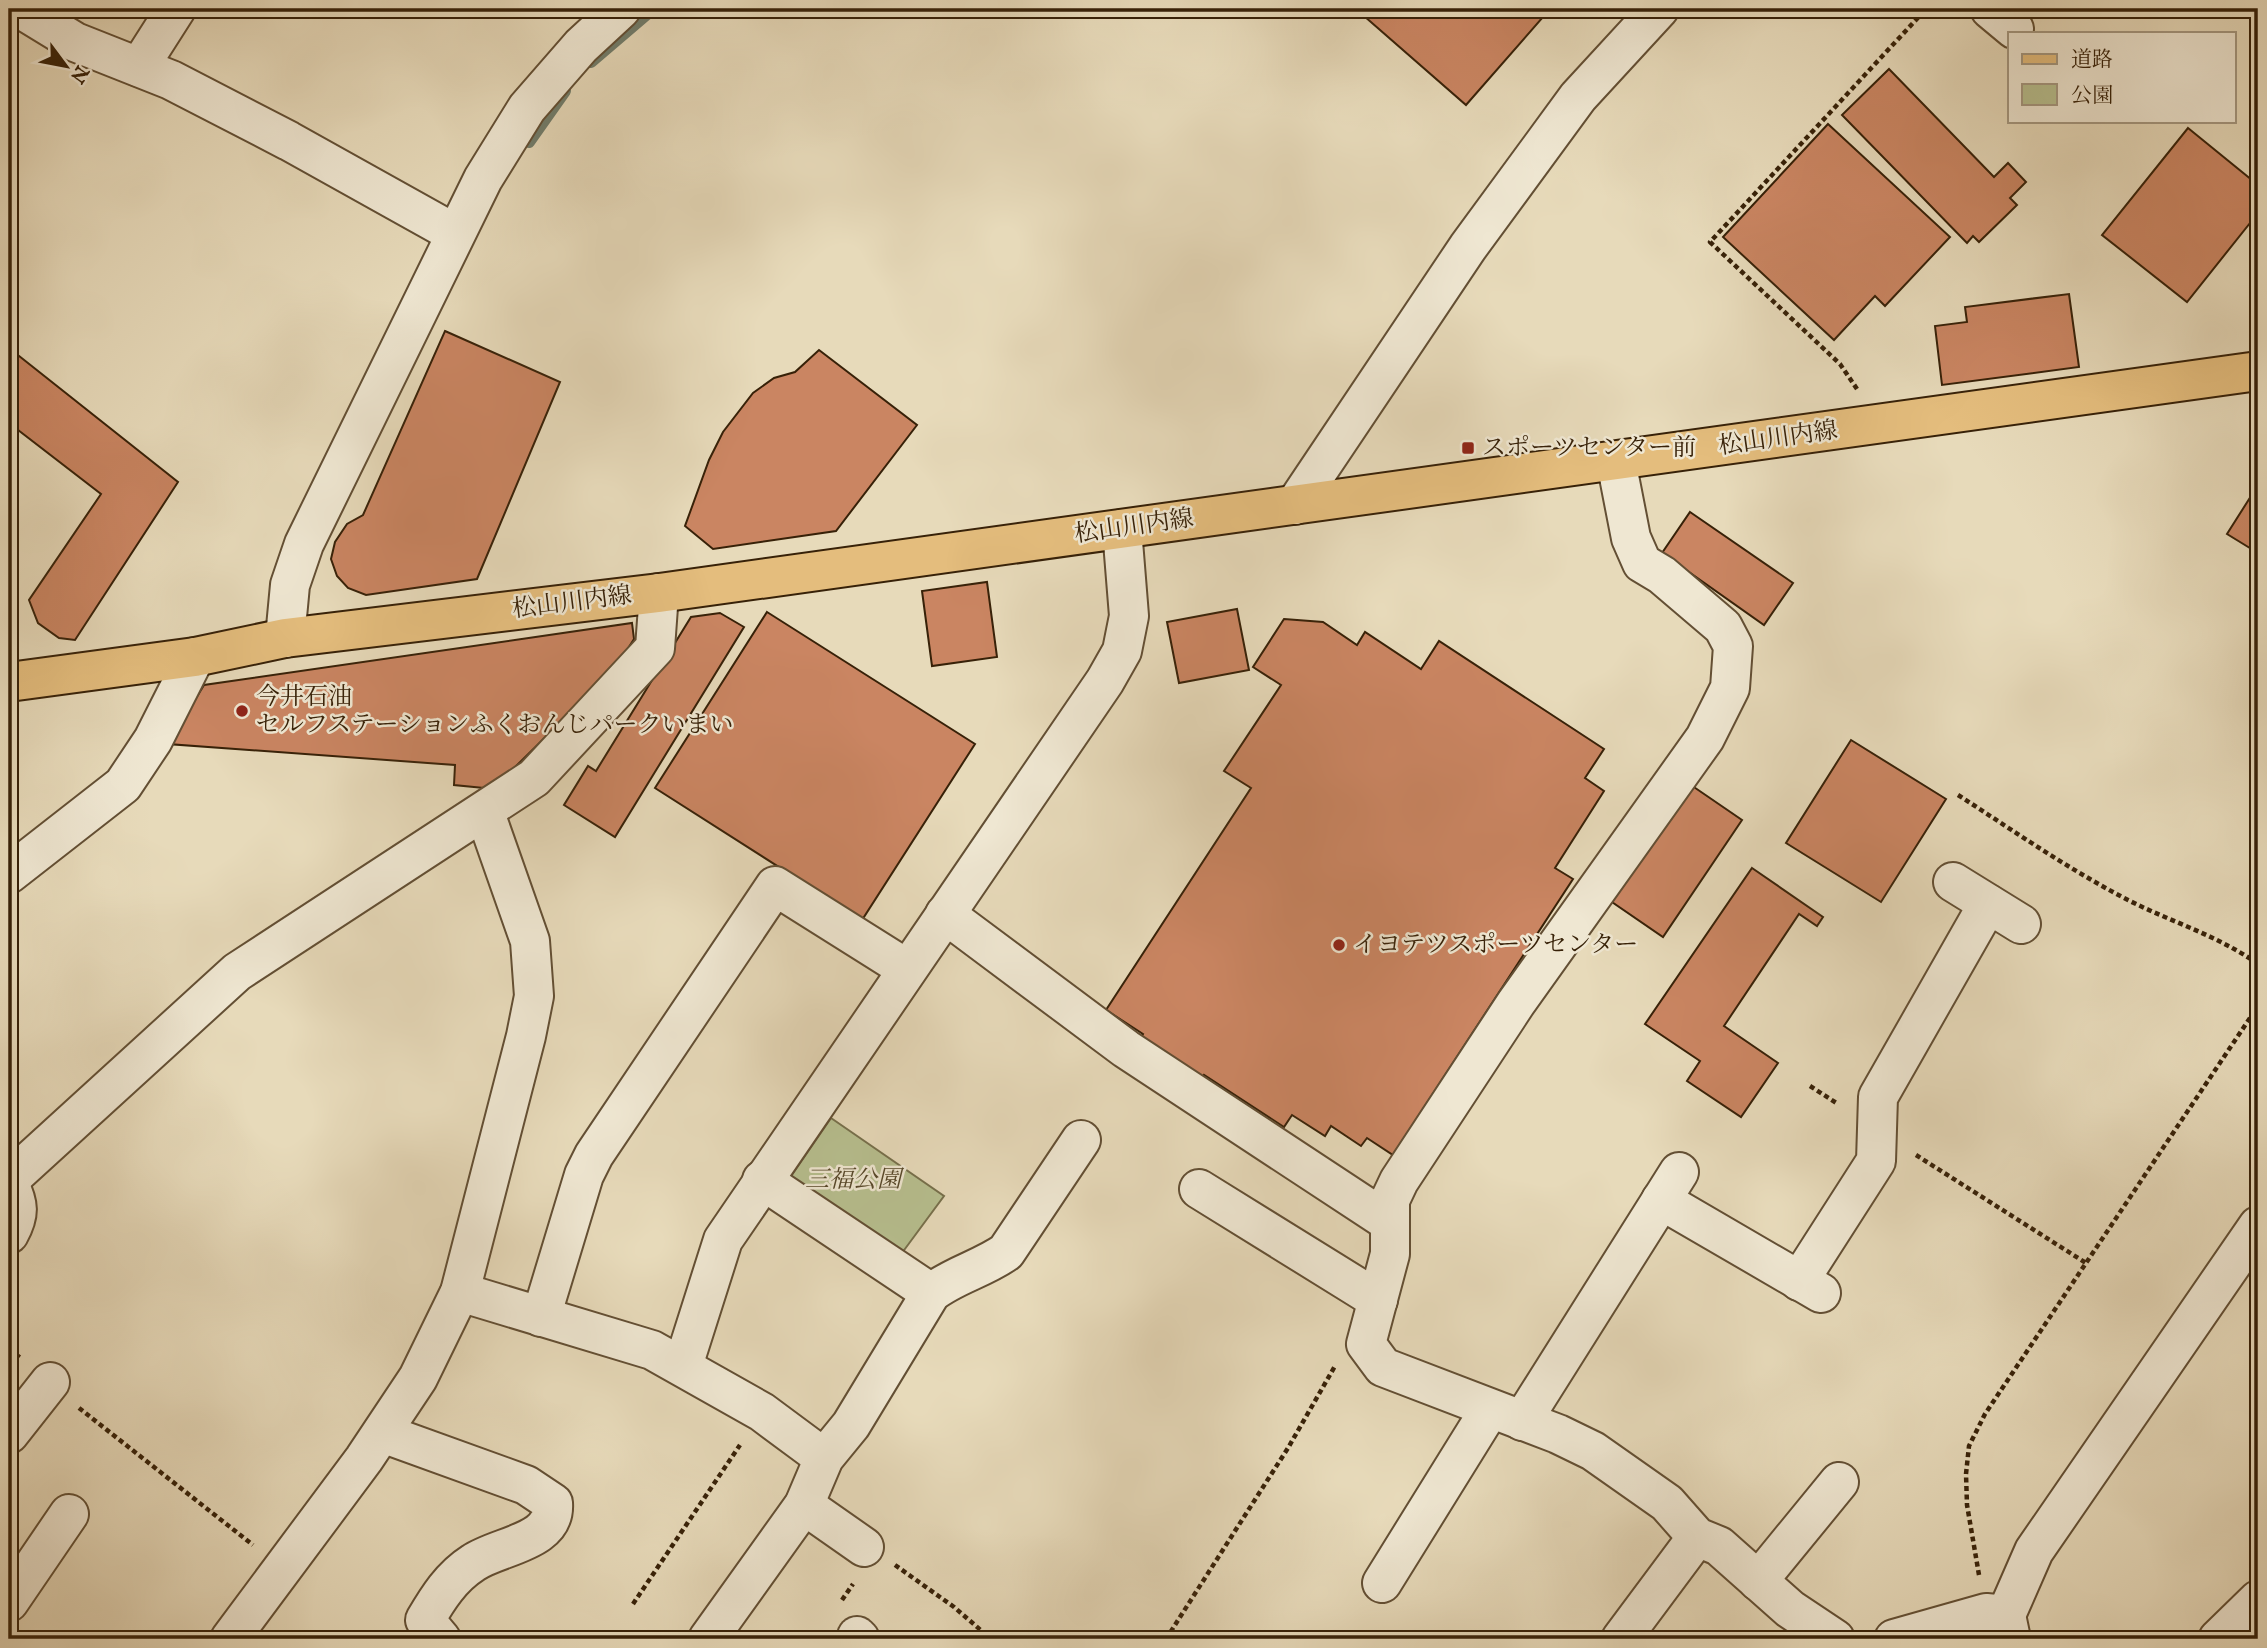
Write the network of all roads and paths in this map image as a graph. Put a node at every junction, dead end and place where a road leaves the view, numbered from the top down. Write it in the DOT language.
graph roads {
  1 [pos="21,9"];
  2 [pos="176,9"];
  3 [pos="621,9"];
  4 [pos="1659,9"];
  5 [pos="1926,9"];
  6 [pos="64,20"];
  7 [pos="139,67"];
  8 [pos="454,233"];
  9 [pos="2258,371"];
  10 [pos="1881,424"];
  11 [pos="1616,461"];
  12 [pos="1295,505"];
  13 [pos="1122,529"];
  14 [pos="659,593"];
  15 [pos="285,638"];
  16 [pos="195,657"];
  17 [pos="9,682"];
  18 [pos="1958,795"];
  19 [pos="485,813"];
  20 [pos="9,874"];
  21 [pos="1953,882"];
  22 [pos="1989,904"];
  23 [pos="945,914"];
  24 [pos="2021,923"];
  25 [pos="2258,964"];
  26 [pos="907,969"];
  27 [pos="2258,1006"];
  28 [pos="1810,1086"];
  29 [pos="1876,1130"];
  30 [pos="1081,1140"];
  31 [pos="762,1180"];
  32 [pos="9,1182"];
  33 [pos="1199,1189"];
  34 [pos="1389,1222"];
  35 [pos="2258,1226"];
  36 [pos="9,1234"];
  37 [pos="2086,1263"];
  38 [pos="460,1292"];
  39 [pos="931,1293"];
  40 [pos="1378,1300"];
  41 [pos="541,1317"];
  42 [pos="1366,1344"];
  43 [pos="9,1349"];
  44 [pos="683,1367"];
  45 [pos="50,1382"];
  46 [pos="762,1412"];
  47 [pos="1506,1415"];
  48 [pos="382,1433"];
  49 [pos="9,1434"];
  50 [pos="824,1458"];
  51 [pos="1839,1482"];
  52 [pos="804,1504"];
  53 [pos="69,1514"];
  54 [pos="1697,1537"];
  55 [pos="870,1550"];
  56 [pos="282,1567"];
  57 [pos="1758,1581"];
  58 [pos="1382,1583"];
  59 [pos="2258,1600"];
  60 [pos="9,1602"];
  61 [pos="633,1604"];
  62 [pos="2001,1622"];
  63 [pos="851,1627"];
  64 [pos="230,1639"];
  65 [pos="442,1639"];
  66 [pos="708,1639"];
  67 [pos="991,1639"];
  68 [pos="1166,1639"];
  69 [pos="1621,1639"];
  70 [pos="1835,1639"];
  71 [pos="1894,1639"];
  72 [pos="2218,1639"];
  1 -- 6 [label="street"];
  2 -- 7 [label="street"];
  3 -- 8 [label="street"];
  4 -- 12 [label="street"];
  5 -- 10 [label="path"];
  6 -- 7 [label="street"];
  7 -- 8 [label="street"];
  8 -- 15 [label="street"];
  9 -- 10 [label="main road, 松山川内線"];
  10 -- 11 [label="main road, 松山川内線"];
  11 -- 12 [label="main road, 松山川内線"];
  11 -- 34 [label="street"];
  12 -- 13 [label="main road, 松山川内線"];
  13 -- 14 [label="main road, 松山川内線"];
  13 -- 23 [label="street"];
  14 -- 15 [label="main road, 松山川内線"];
  14 -- 19 [label="street"];
  15 -- 16 [label="main road, 松山川内線"];
  16 -- 17 [label="main road, 松山川内線"];
  16 -- 20 [label="street"];
  18 -- 25 [label="path"];
  19 -- 32 [label="street"];
  19 -- 38 [label="street"];
  21 -- 22 [label="street"];
  22 -- 24 [label="street"];
  22 -- 29 [label="street"];
  23 -- 26 [label="street"];
  23 -- 34 [label="street"];
  26 -- 31 [label="street"];
  26 -- 41 [label="street"];
  27 -- 37 [label="path"];
  28 -- 29 [label="path"];
  29 -- 37 [label="path"];
  29 -- 47 [label="street"];
  30 -- 39 [label="street"];
  31 -- 39 [label="street"];
  31 -- 44 [label="street"];
  32 -- 36 [label="street"];
  33 -- 40 [label="street"];
  34 -- 40 [label="street"];
  35 -- 62 [label="street"];
  37 -- 62 [label="path"];
  38 -- 41 [label="street"];
  38 -- 48 [label="street"];
  39 -- 50 [label="street"];
  40 -- 42 [label="street"];
  41 -- 44 [label="street"];
  42 -- 47 [label="street"];
  42 -- 68 [label="path"];
  43 -- 45 [label="path"];
  44 -- 46 [label="street"];
  45 -- 49 [label="street"];
  45 -- 56 [label="path"];
  46 -- 50 [label="street"];
  46 -- 61 [label="path"];
  47 -- 54 [label="street"];
  47 -- 58 [label="street"];
  48 -- 56 [label="street"];
  48 -- 65 [label="street"];
  50 -- 52 [label="street"];
  51 -- 57 [label="street"];
  52 -- 55 [label="street"];
  52 -- 66 [label="street"];
  53 -- 60 [label="street"];
  54 -- 57 [label="street"];
  54 -- 69 [label="street"];
  55 -- 63 [label="path"];
  55 -- 67 [label="path"];
  56 -- 64 [label="street"];
  57 -- 70 [label="street"];
  59 -- 72 [label="street"];
  62 -- 71 [label="street"];
}
